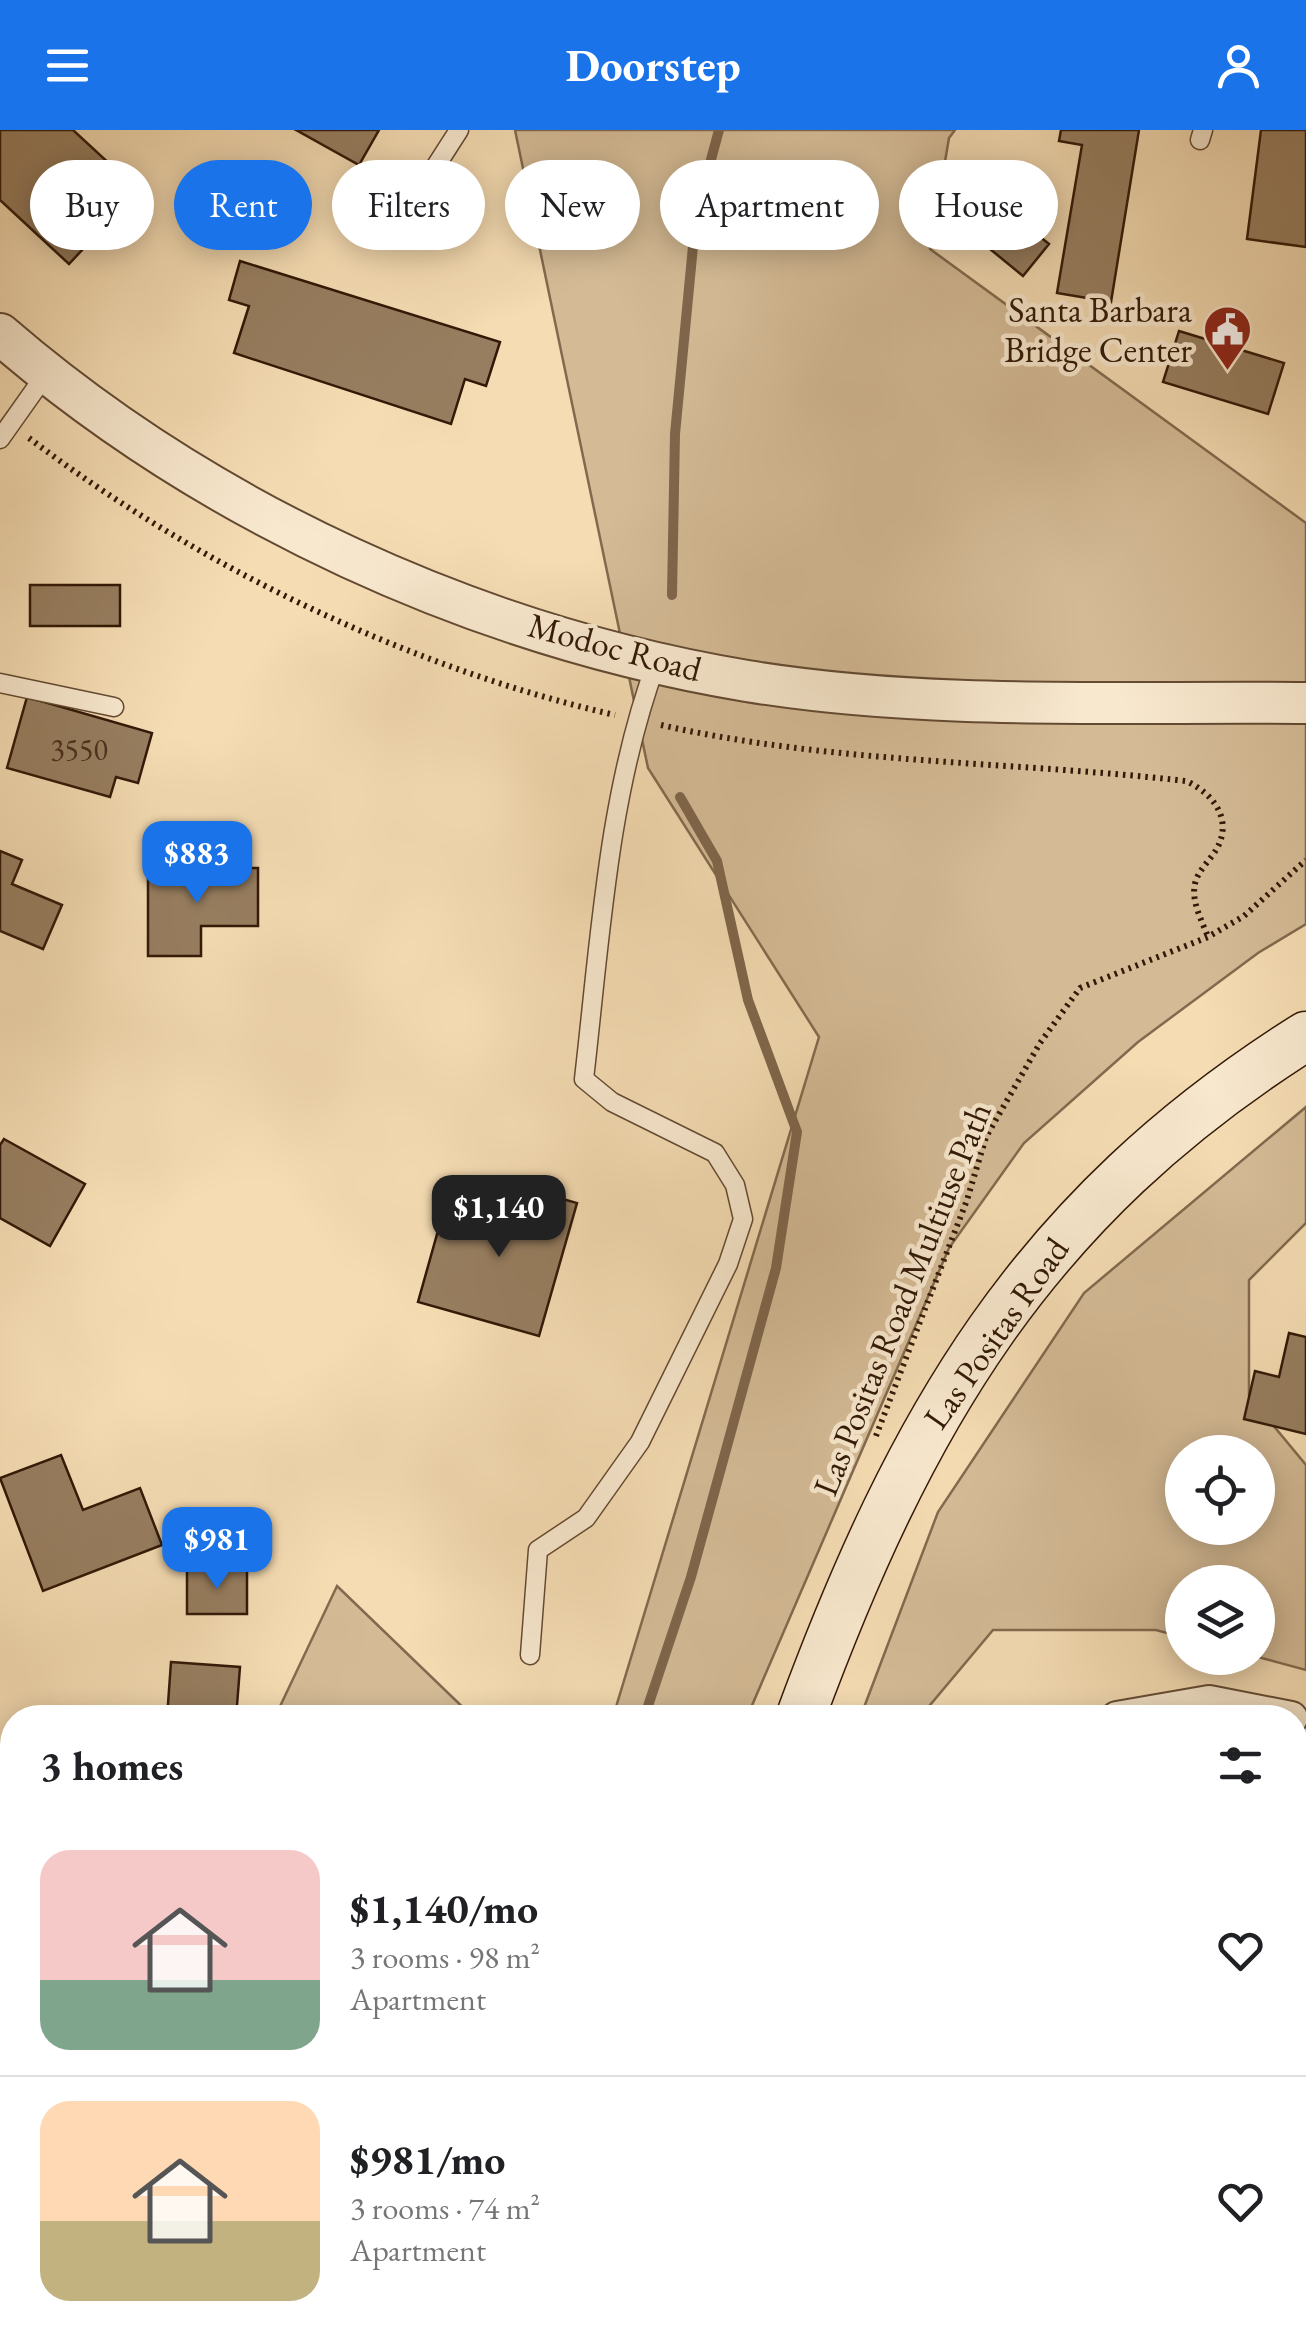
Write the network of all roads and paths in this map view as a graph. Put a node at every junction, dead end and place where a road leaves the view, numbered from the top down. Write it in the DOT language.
graph roads {
  1 [pos="460,130"];
  2 [pos="440,160"];
  3 [pos="0,334"];
  4 [pos="46,374"];
  5 [pos="0,439"];
  6 [pos="657,660"];
  7 [pos="0,684"];
  8 [pos="1306,703"];
  9 [pos="114,707"];
  10 [pos="1306,860"];
  11 [pos="1306,1036"];
  12 [pos="869,1453"];
  13 [pos="530,1655"];
  14 [pos="805,1705"];
  15 [pos="1192,1705"];
  16 [pos="1225,1705"];
  1 -- 2 [label="lane"];
  3 -- 4 [label="street, Modoc Road"];
  4 -- 5 [label="lane"];
  4 -- 6 [label="street, Modoc Road"];
  6 -- 8 [label="street, Modoc Road"];
  6 -- 13 [label="lane"];
  7 -- 9 [label="lane"];
  10 -- 12 [label="path, Las Positas Road Multiuse Path"];
  11 -- 14 [label="main road, Las Positas Road"];
  15 -- 16 [label="street"];
}
